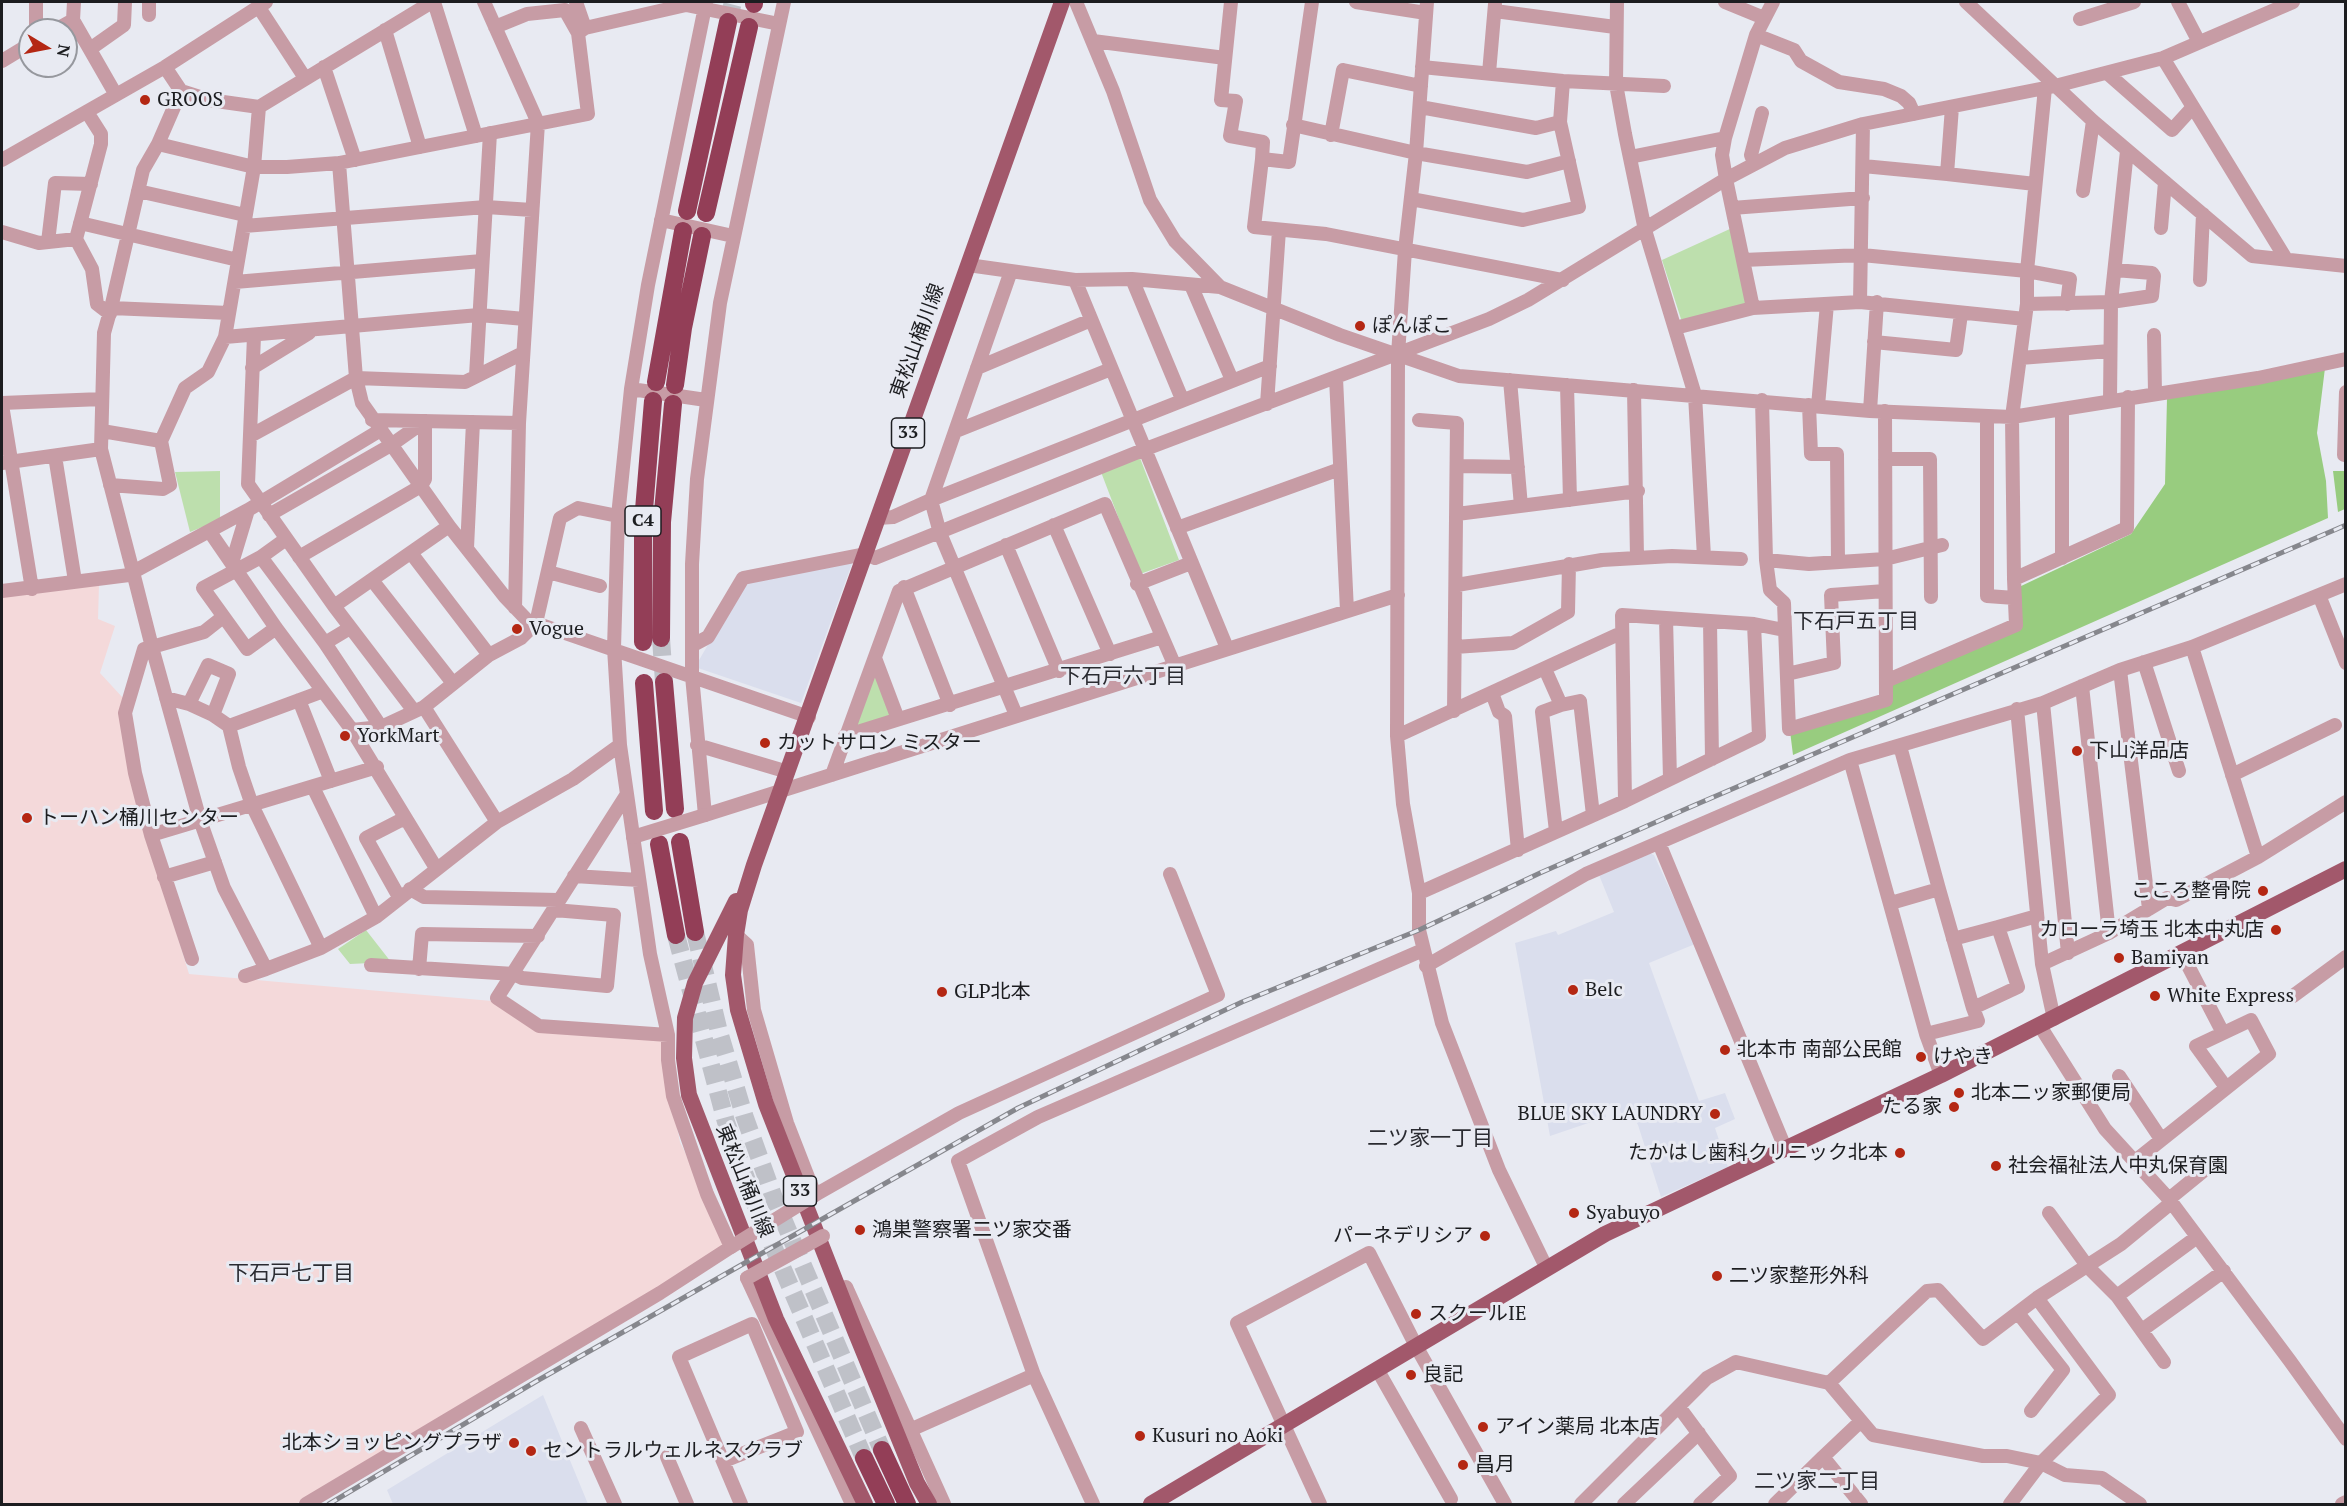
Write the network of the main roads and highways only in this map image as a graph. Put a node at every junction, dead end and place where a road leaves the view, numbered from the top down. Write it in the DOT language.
graph roads {
  1 [pos="1062,2"];
  2 [pos="728,22"];
  3 [pos="749,27"];
  4 [pos="687,211"];
  5 [pos="706,213"];
  6 [pos="683,231"];
  7 [pos="702,236"];
  8 [pos="656,382"];
  9 [pos="675,384"];
  10 [pos="653,401"];
  11 [pos="673,404"];
  12 [pos="661,638"];
  13 [pos="643,642"];
  14 [pos="664,682"];
  15 [pos="644,683"];
  16 [pos="675,809"];
  17 [pos="654,812"];
  18 [pos="680,842"];
  19 [pos="659,844"];
  20 [pos="754,865"];
  21 [pos="2346,869"];
  22 [pos="695,933"];
  23 [pos="675,936"];
  24 [pos="882,1450"];
  25 [pos="864,1458"];
  26 [pos="916,1483"];
  27 [pos="1161,1502"];
  28 [pos="865,1504"];
  29 [pos="886,1504"];
  30 [pos="907,1504"];
  31 [pos="920,1504"];
  32 [pos="928,1504"];
  1 -- 20 [label="main road, 東松山桶川線 / 33"];
  2 -- 4 [label="highway"];
  3 -- 5 [label="highway"];
  6 -- 8 [label="highway"];
  7 -- 9 [label="highway"];
  10 -- 13 [label="highway, C4"];
  11 -- 12 [label="highway, C4"];
  14 -- 16 [label="highway"];
  15 -- 17 [label="highway"];
  18 -- 22 [label="highway"];
  19 -- 23 [label="highway"];
  20 -- 26 [label="main road, 東松山桶川線 / 33"];
  20 -- 28 [label="main road, 東松山桶川線 / 33"];
  21 -- 27 [label="main road"];
  24 -- 30 [label="highway"];
  25 -- 29 [label="highway"];
  26 -- 31 [label="main road, 33"];
  26 -- 32 [label="main road, 東松山桶川線 / 33"];
}
